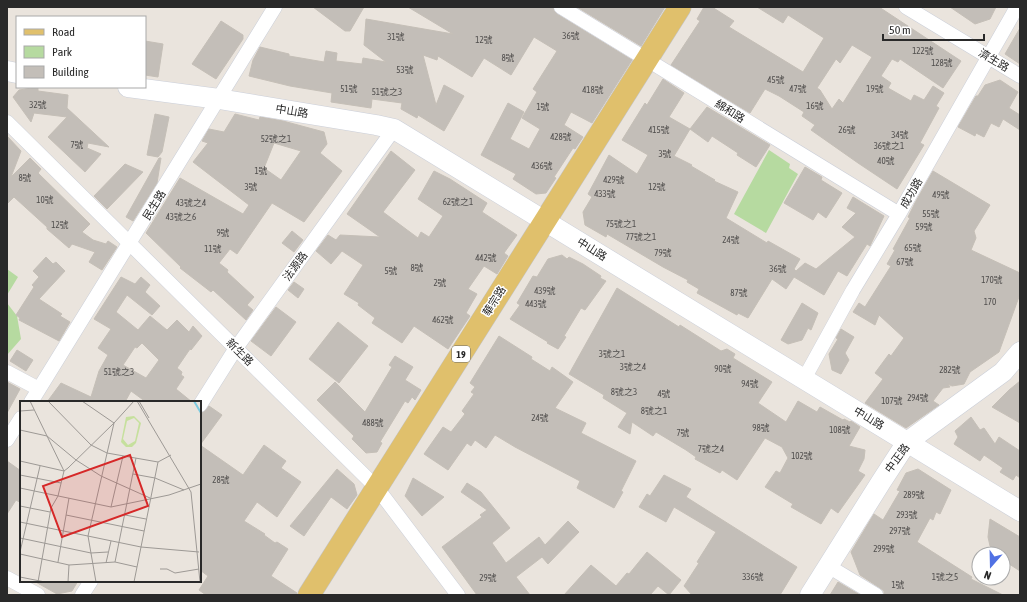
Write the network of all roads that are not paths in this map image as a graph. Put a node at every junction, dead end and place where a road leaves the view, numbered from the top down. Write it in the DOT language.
graph roads {
  1 [pos="275,7"];
  2 [pos="561,7"];
  3 [pos="680,7"];
  4 [pos="906,7"];
  5 [pos="1017,7"];
  6 [pos="988,57"];
  7 [pos="647,60"];
  8 [pos="1020,76"];
  9 [pos="136,88"];
  10 [pos="219,99"];
  11 [pos="7,122"];
  12 [pos="394,129"];
  13 [pos="899,214"];
  14 [pos="545,220"];
  15 [pos="130,244"];
  16 [pos="236,348"];
  17 [pos="1020,352"];
  18 [pos="7,372"];
  19 [pos="804,379"];
  20 [pos="39,389"];
  21 [pos="32,401"];
  22 [pos="201,403"];
  23 [pos="20,420"];
  24 [pos="7,440"];
  25 [pos="907,442"];
  26 [pos="377,488"];
  27 [pos="1020,511"];
  28 [pos="828,566"];
  29 [pos="7,578"];
  30 [pos="89,582"];
  31 [pos="38,595"];
  32 [pos="82,595"];
  33 [pos="309,595"];
  34 [pos="458,595"];
  35 [pos="810,595"];
  36 [pos="876,595"];
  1 -- 10 [label="street, 民生路"];
  2 -- 7 [label="street, 綿和路"];
  3 -- 7 [label="main road, 華宗路 / 19"];
  4 -- 6 [label="street, 濟生路"];
  5 -- 6 [label="street, 成功路"];
  6 -- 8 [label="street, 濟生路"];
  6 -- 13 [label="street, 成功路"];
  7 -- 13 [label="street, 綿和路"];
  7 -- 14 [label="main road, 華宗路 / 19"];
  9 -- 10 [label="main road, 中山路"];
  10 -- 12 [label="main road, 中山路"];
  10 -- 15 [label="street, 民生路"];
  11 -- 15 [label="street, 新生路"];
  12 -- 14 [label="main road, 中山路"];
  12 -- 16 [label="street, 法源路"];
  13 -- 19 [label="street, 成功路"];
  14 -- 19 [label="main road, 中山路"];
  14 -- 26 [label="main road, 華宗路 / 19"];
  15 -- 16 [label="street, 新生路"];
  15 -- 20 [label="street, 民生路"];
  16 -- 22 [label="street, 法源路"];
  16 -- 26 [label="street, 新生路"];
  17 -- 25 [label="main road, 中正路"];
  18 -- 20 [label="street"];
  19 -- 25 [label="main road, 中山路"];
  20 -- 21 [label="street, 民生路"];
  23 -- 24 [label="street"];
  25 -- 27 [label="main road, 中山路"];
  25 -- 28 [label="main road, 中正路"];
  26 -- 33 [label="main road, 華宗路 / 19"];
  26 -- 34 [label="street, 新生路"];
  28 -- 35 [label="main road, 中正路"];
  28 -- 36 [label="street"];
  29 -- 31 [label="street"];
  30 -- 32 [label="street"];
}
